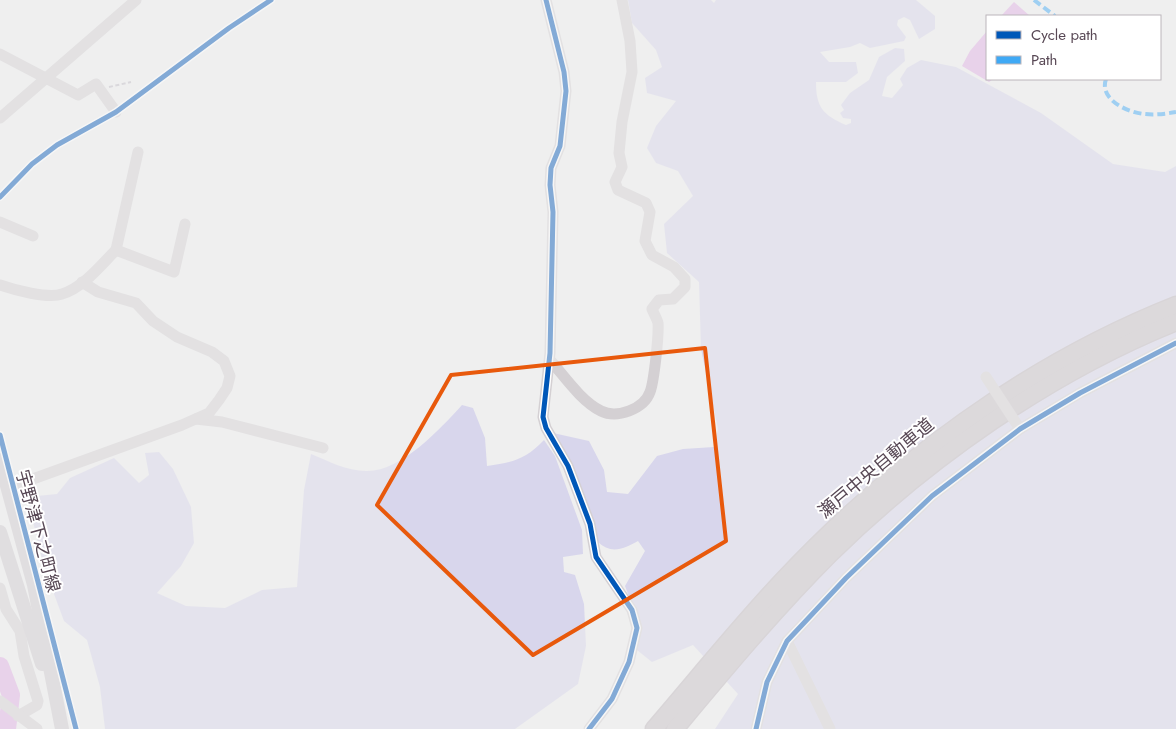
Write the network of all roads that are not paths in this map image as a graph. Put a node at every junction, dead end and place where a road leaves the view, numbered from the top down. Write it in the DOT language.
graph roads {
  1 [pos="136,0"];
  2 [pos="546,0"];
  3 [pos="622,0"];
  4 [pos="0,54"];
  5 [pos="45,78"];
  6 [pos="116,112"];
  7 [pos="0,118"];
  8 [pos="138,152"];
  9 [pos="0,222"];
  10 [pos="186,224"];
  11 [pos="34,236"];
  12 [pos="116,250"];
  13 [pos="82,282"];
  14 [pos="0,285"];
  15 [pos="1176,304"];
  16 [pos="1176,322"];
  17 [pos="1176,343"];
  18 [pos="550,360"];
  19 [pos="986,377"];
  20 [pos="195,419"];
  21 [pos="1020,429"];
  22 [pos="323,448"];
  23 [pos="0,460"];
  24 [pos="8,488"];
  25 [pos="0,532"];
  26 [pos="0,588"];
  27 [pos="742,637"];
  28 [pos="787,641"];
  29 [pos="1,702"];
  30 [pos="15,714"];
  31 [pos="37,729"];
  32 [pos="62,729"];
  33 [pos="589,729"];
  34 [pos="654,729"];
  35 [pos="675,729"];
  36 [pos="756,729"];
  37 [pos="830,729"];
  1 -- 5 [label="street"];
  2 -- 18 [label="street"];
  3 -- 18 [label="street"];
  4 -- 5 [label="street"];
  5 -- 6 [label="street"];
  5 -- 7 [label="street"];
  8 -- 12 [label="street"];
  9 -- 11 [label="street"];
  10 -- 12 [label="street"];
  12 -- 13 [label="street"];
  13 -- 14 [label="street"];
  13 -- 20 [label="street"];
  15 -- 27 [label="highway, 瀬戸中央自動車道"];
  16 -- 27 [label="highway, 瀬戸中央自動車道"];
  17 -- 21 [label="street"];
  18 -- 33 [label="street"];
  19 -- 21 [label="street, bridge"];
  20 -- 22 [label="street"];
  20 -- 24 [label="street"];
  21 -- 28 [label="street"];
  23 -- 24 [label="main road, 宇野津下之町線"];
  24 -- 32 [label="main road, 宇野津下之町線"];
  25 -- 32 [label="main road, 宇野津下之町線"];
  26 -- 30 [label="street"];
  27 -- 34 [label="highway, 瀬戸中央自動車道"];
  27 -- 35 [label="highway, 瀬戸中央自動車道"];
  28 -- 36 [label="street"];
  28 -- 37 [label="street"];
  29 -- 30 [label="street"];
  30 -- 31 [label="street"];
}
